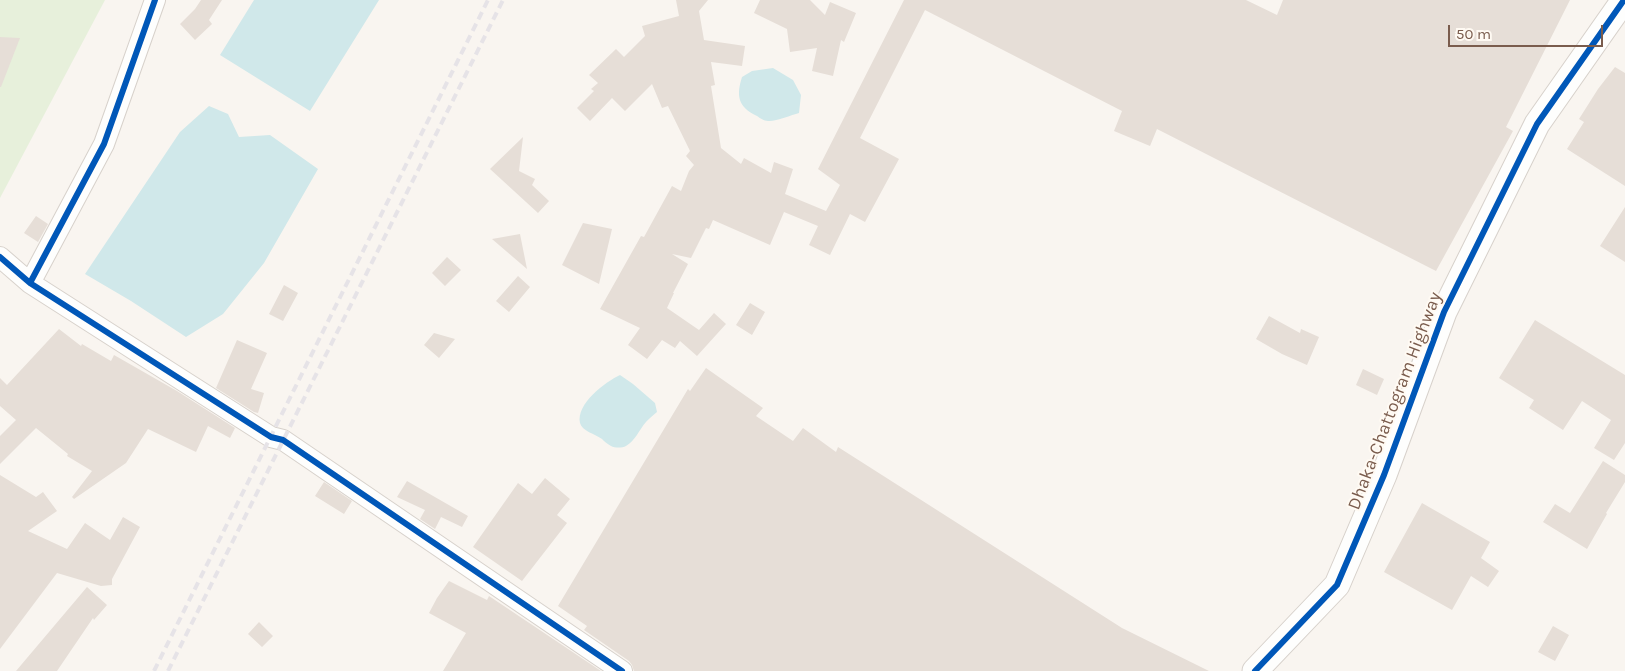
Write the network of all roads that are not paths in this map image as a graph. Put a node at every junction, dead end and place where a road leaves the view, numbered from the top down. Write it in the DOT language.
graph roads {
  1 [pos="155,0"];
  2 [pos="1624,0"];
  3 [pos="0,257"];
  4 [pos="30,283"];
  5 [pos="622,671"];
  6 [pos="1255,671"];
  1 -- 4 [label="street"];
  2 -- 6 [label="street, Dhaka-Chattogram Highway"];
  3 -- 4 [label="street"];
  4 -- 5 [label="street"];
}
